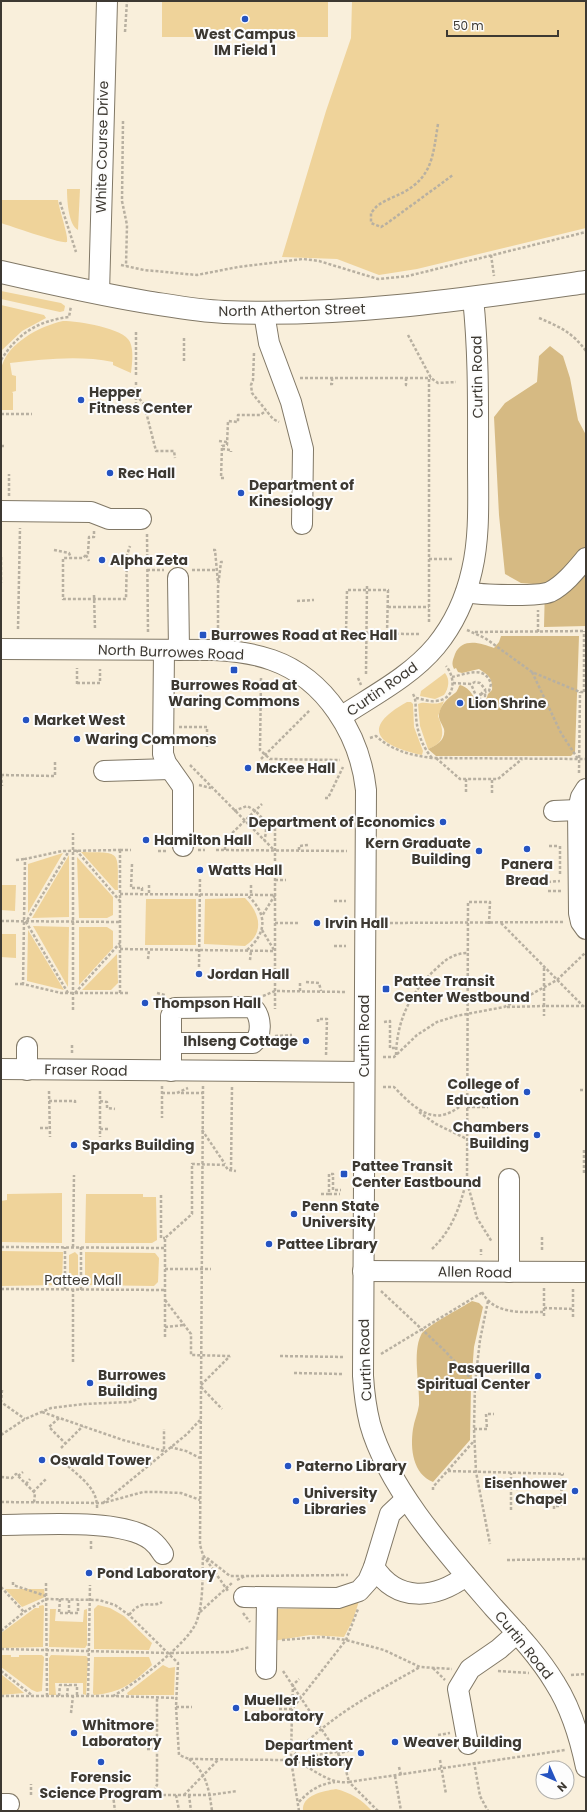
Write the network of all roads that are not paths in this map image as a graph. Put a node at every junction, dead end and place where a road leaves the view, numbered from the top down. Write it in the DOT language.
graph roads {
  1 [pos="107,1"];
  2 [pos="1,272"];
  3 [pos="586,282"];
  4 [pos="99,293"];
  5 [pos="473,298"];
  6 [pos="264,312"];
  7 [pos="5,506"];
  8 [pos="302,524"];
  9 [pos="144,526"];
  10 [pos="586,558"];
  11 [pos="183,574"];
  12 [pos="466,592"];
  13 [pos="1,649"];
  14 [pos="172,650"];
  15 [pos="342,716"];
  16 [pos="178,765"];
  17 [pos="104,771"];
  18 [pos="583,782"];
  19 [pos="554,810"];
  20 [pos="578,810"];
  21 [pos="189,849"];
  22 [pos="586,929"];
  23 [pos="171,1043"];
  24 [pos="27,1047"];
  25 [pos="1,1069"];
  26 [pos="27,1070"];
  27 [pos="171,1071"];
  28 [pos="364,1072"];
  29 [pos="509,1179"];
  30 [pos="363,1271"];
  31 [pos="509,1272"];
  32 [pos="586,1272"];
  33 [pos="406,1499"];
  34 [pos="1,1525"];
  35 [pos="163,1554"];
  36 [pos="374,1567"];
  37 [pos="466,1576"];
  38 [pos="267,1598"];
  39 [pos="238,1599"];
  40 [pos="517,1633"];
  41 [pos="273,1668"];
  42 [pos="468,1744"];
  43 [pos="586,1767"];
  1 -- 4 [label="street, White Course Drive"];
  2 -- 4 [label="main road, North Atherton Street"];
  3 -- 5 [label="main road, North Atherton Street"];
  4 -- 6 [label="main road, North Atherton Street"];
  5 -- 6 [label="main road, North Atherton Street"];
  5 -- 12 [label="street, Curtin Road"];
  6 -- 8 [label="street"];
  7 -- 9 [label="street"];
  10 -- 12 [label="street"];
  11 -- 14 [label="street"];
  12 -- 15 [label="street, Curtin Road"];
  13 -- 14 [label="street, North Burrowes Road"];
  14 -- 15 [label="street, North Burrowes Road"];
  14 -- 16 [label="street"];
  15 -- 28 [label="street, Curtin Road"];
  16 -- 17 [label="street"];
  16 -- 21 [label="street"];
  18 -- 20 [label="street"];
  19 -- 20 [label="street"];
  20 -- 22 [label="street"];
  23 -- 27 [label="street"];
  24 -- 26 [label="street"];
  25 -- 26 [label="street, Fraser Road"];
  26 -- 27 [label="street, Fraser Road"];
  27 -- 28 [label="street, Fraser Road"];
  28 -- 30 [label="street, Curtin Road"];
  29 -- 31 [label="street"];
  30 -- 31 [label="street, Allen Road"];
  30 -- 33 [label="street, Curtin Road"];
  31 -- 32 [label="street, Allen Road"];
  33 -- 36 [label="street"];
  33 -- 37 [label="street, Curtin Road"];
  34 -- 35 [label="street"];
  36 -- 37 [label="street"];
  36 -- 38 [label="street"];
  37 -- 40 [label="street, Curtin Road"];
  38 -- 39 [label="street"];
  38 -- 41 [label="street"];
  40 -- 42 [label="street"];
  40 -- 43 [label="street, Curtin Road"];
}
